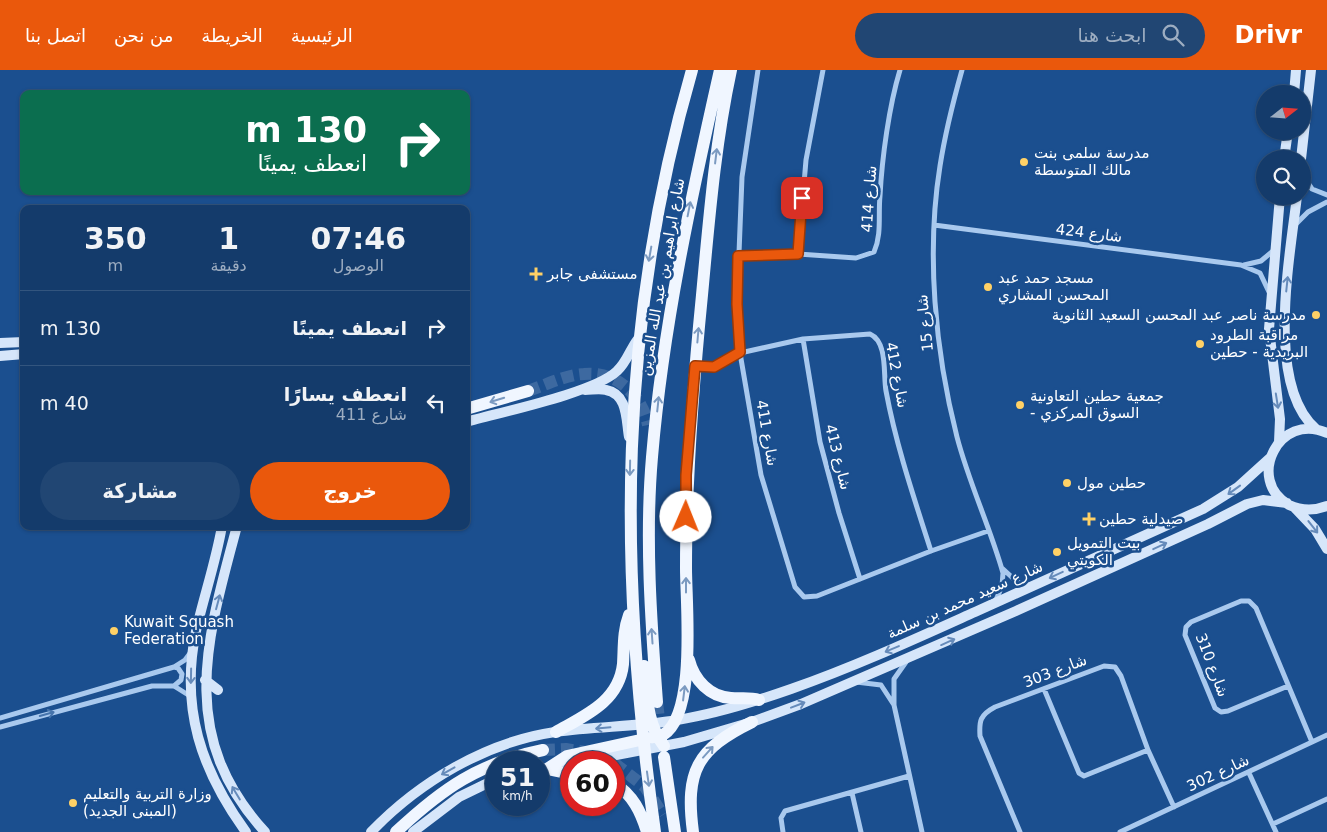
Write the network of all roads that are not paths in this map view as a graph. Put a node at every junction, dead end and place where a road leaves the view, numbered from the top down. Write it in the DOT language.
graph roads {
  1 [pos="692,70"];
  2 [pos="720,70"];
  3 [pos="731,70"];
  4 [pos="758,70"];
  5 [pos="823,70"];
  6 [pos="900,70"];
  7 [pos="962,70"];
  8 [pos="1296,70"];
  9 [pos="1311,70"];
  10 [pos="1295,85"];
  11 [pos="1303,150"];
  12 [pos="1311,188"];
  13 [pos="1327,195"];
  14 [pos="1327,202"];
  15 [pos="1279,205"];
  16 [pos="1296,205"];
  17 [pos="934,225"];
  18 [pos="1293,228"];
  19 [pos="1276,247"];
  20 [pos="798,254"];
  21 [pos="738,256"];
  22 [pos="1241,265"];
  23 [pos="1270,296"];
  24 [pos="638,339"];
  25 [pos="803,339"];
  26 [pos="20,342"];
  27 [pos="0,343"];
  28 [pos="740,352"];
  29 [pos="20,354"];
  30 [pos="0,356"];
  31 [pos="695,366"];
  32 [pos="1272,366"];
  33 [pos="1288,368"];
  34 [pos="582,390"];
  35 [pos="528,391"];
  36 [pos="470,408"];
  37 [pos="470,421"];
  38 [pos="648,425"];
  39 [pos="1316,429"];
  40 [pos="1327,433"];
  41 [pos="1279,442"];
  42 [pos="630,443"];
  43 [pos="652,458"];
  44 [pos="1270,458"];
  45 [pos="1291,505"];
  46 [pos="1327,506"];
  47 [pos="1203,509"];
  48 [pos="1208,524"];
  49 [pos="221,530"];
  50 [pos="236,530"];
  51 [pos="988,531"];
  52 [pos="1327,549"];
  53 [pos="931,551"];
  54 [pos="1001,567"];
  55 [pos="860,579"];
  56 [pos="1034,585"];
  57 [pos="994,604"];
  58 [pos="632,608"];
  59 [pos="192,650"];
  60 [pos="687,651"];
  61 [pos="909,659"];
  62 [pos="174,668"];
  63 [pos="205,680"];
  64 [pos="856,682"];
  65 [pos="174,686"];
  66 [pos="1288,686"];
  67 [pos="1044,689"];
  68 [pos="218,690"];
  69 [pos="191,697"];
  70 [pos="759,700"];
  71 [pos="656,702"];
  72 [pos="894,705"];
  73 [pos="0,718"];
  74 [pos="678,720"];
  75 [pos="752,722"];
  76 [pos="646,724"];
  77 [pos="0,728"];
  78 [pos="556,732"];
  79 [pos="1327,735"];
  80 [pos="1312,742"];
  81 [pos="643,745"];
  82 [pos="661,747"];
  83 [pos="543,750"];
  84 [pos="1148,750"];
  85 [pos="621,751"];
  86 [pos="550,765"];
  87 [pos="1249,773"];
  88 [pos="909,776"];
  89 [pos="485,783"];
  90 [pos="625,791"];
  91 [pos="852,793"];
  92 [pos="1327,799"];
  93 [pos="1174,807"];
  94 [pos="664,815"];
  95 [pos="1273,824"];
  96 [pos="246,832"];
  97 [pos="265,832"];
  98 [pos="371,832"];
  99 [pos="396,832"];
  100 [pos="413,832"];
  101 [pos="648,832"];
  102 [pos="655,832"];
  103 [pos="669,832"];
  104 [pos="675,832"];
  105 [pos="693,832"];
  106 [pos="783,832"];
  107 [pos="861,832"];
  108 [pos="922,832"];
  109 [pos="1020,832"];
  110 [pos="1120,832"];
  111 [pos="1276,832"];
  1 -- 24 [label="main road, one-way"];
  43 -- 2 [label="main road, شارع ابراهيم بن عبد الله المزين, one-way"];
  31 -- 3 [label="main road, one-way"];
  4 -- 21 [label="street, شارع 411"];
  5 -- 20 [label="street"];
  6 -- 20 [label="street, شارع 414"];
  7 -- 17 [label="street, شارع 15"];
  8 -- 10 [label="street"];
  9 -- 11 [label="street"];
  12 -- 13 [label="street"];
  14 -- 18 [label="street"];
  15 -- 19 [label="street"];
  16 -- 18 [label="street"];
  17 -- 22 [label="street, شارع 424"];
  17 -- 51 [label="street, شارع 15"];
  33 -- 18 [label="street, one-way"];
  19 -- 22 [label="street, شارع 424"];
  19 -- 23 [label="street"];
  20 -- 21 [label="street, شارع 414"];
  21 -- 28 [label="street, شارع 411"];
  22 -- 23 [label="street, شارع 424"];
  23 -- 32 [label="street"];
  24 -- 34 [label="street"];
  24 -- 42 [label="main road"];
  25 -- 28 [label="street, شارع 412"];
  25 -- 53 [label="street, شارع 412"];
  25 -- 55 [label="street, شارع 413"];
  26 -- 27 [label="street"];
  28 -- 31 [label="street, شارع 412"];
  28 -- 55 [label="street, شارع 411"];
  29 -- 30 [label="street"];
  60 -- 31 [label="main road, one-way"];
  32 -- 33 [label="street"];
  32 -- 41 [label="street, one-way"];
  33 -- 39 [label="street"];
  34 -- 37 [label="street"];
  34 -- 42 [label="street"];
  35 -- 36 [label="main road, one-way"];
  38 -- 43 [label="main road"];
  39 -- 40 [label="street"];
  39 -- 41 [label="street"];
  41 -- 44 [label="street"];
  42 -- 58 [label="main road, one-way"];
  71 -- 43 [label="main road, شارع ابراهيم بن عبد الله المزين, one-way"];
  44 -- 45 [label="street"];
  44 -- 47 [label="street, شارع سعيد محمد بن سلمة, one-way"];
  45 -- 46 [label="street, شارع سعيد محمد بن سلمة"];
  45 -- 48 [label="street, شارع سعيد محمد بن سلمة"];
  45 -- 52 [label="street, one-way"];
  47 -- 48 [label="street"];
  47 -- 56 [label="street, شارع سعيد محمد بن سلمة, one-way"];
  61 -- 48 [label="street, شارع سعيد محمد بن سلمة, one-way"];
  49 -- 59 [label="street"];
  63 -- 50 [label="street, one-way"];
  51 -- 53 [label="street, شارع 411"];
  51 -- 54 [label="street, شارع 15"];
  53 -- 55 [label="street, شارع 411"];
  54 -- 56 [label="street"];
  54 -- 57 [label="street, شارع 15"];
  56 -- 57 [label="street, شارع سعيد محمد بن سلمة"];
  57 -- 70 [label="street, شارع سعيد محمد بن سلمة, one-way"];
  58 -- 76 [label="main road"];
  58 -- 78 [label="main road"];
  59 -- 62 [label="street"];
  59 -- 69 [label="street, one-way"];
  60 -- 70 [label="main road"];
  74 -- 60 [label="main road, one-way"];
  61 -- 64 [label="street, شارع سعيد محمد بن سلمة"];
  61 -- 72 [label="street"];
  62 -- 65 [label="street"];
  62 -- 73 [label="street"];
  63 -- 68 [label="street"];
  97 -- 63 [label="street, one-way"];
  64 -- 72 [label="street"];
  75 -- 64 [label="street, شارع سعيد محمد بن سلمة, one-way"];
  65 -- 69 [label="street"];
  77 -- 65 [label="street, one-way"];
  66 -- 66 [label="street, شارع 310"];
  66 -- 80 [label="street, شارع 310"];
  67 -- 84 [label="street, شارع 303"];
  67 -- 84 [label="street"];
  67 -- 109 [label="street, شارع 303"];
  69 -- 96 [label="street"];
  70 -- 74 [label="street, شارع سعيد محمد بن سلمة"];
  72 -- 88 [label="street"];
  74 -- 76 [label="street, شارع سعيد محمد بن سلمة"];
  74 -- 82 [label="main road"];
  75 -- 82 [label="street, شارع سعيد محمد بن سلمة"];
  105 -- 75 [label="main road, one-way"];
  76 -- 78 [label="street, شارع سعيد محمد بن سلمة, one-way"];
  76 -- 81 [label="main road"];
  76 -- 82 [label="main road"];
  78 -- 98 [label="street, شارع سعيد محمد بن سلمة, one-way"];
  79 -- 80 [label="street, شارع 302"];
  80 -- 87 [label="street, شارع 302"];
  81 -- 82 [label="main road"];
  81 -- 85 [label="street"];
  81 -- 86 [label="main road"];
  81 -- 102 [label="main road, one-way"];
  82 -- 104 [label="main road"];
  83 -- 99 [label="main road"];
  84 -- 93 [label="street, شارع 303"];
  87 -- 93 [label="street, شارع 302"];
  87 -- 95 [label="street"];
  88 -- 91 [label="street"];
  88 -- 108 [label="street"];
  89 -- 100 [label="street"];
  90 -- 101 [label="main road"];
  91 -- 106 [label="street"];
  91 -- 107 [label="street"];
  92 -- 95 [label="street"];
  93 -- 110 [label="street, شارع 302"];
  94 -- 103 [label="main road"];
  95 -- 111 [label="street"];
}
